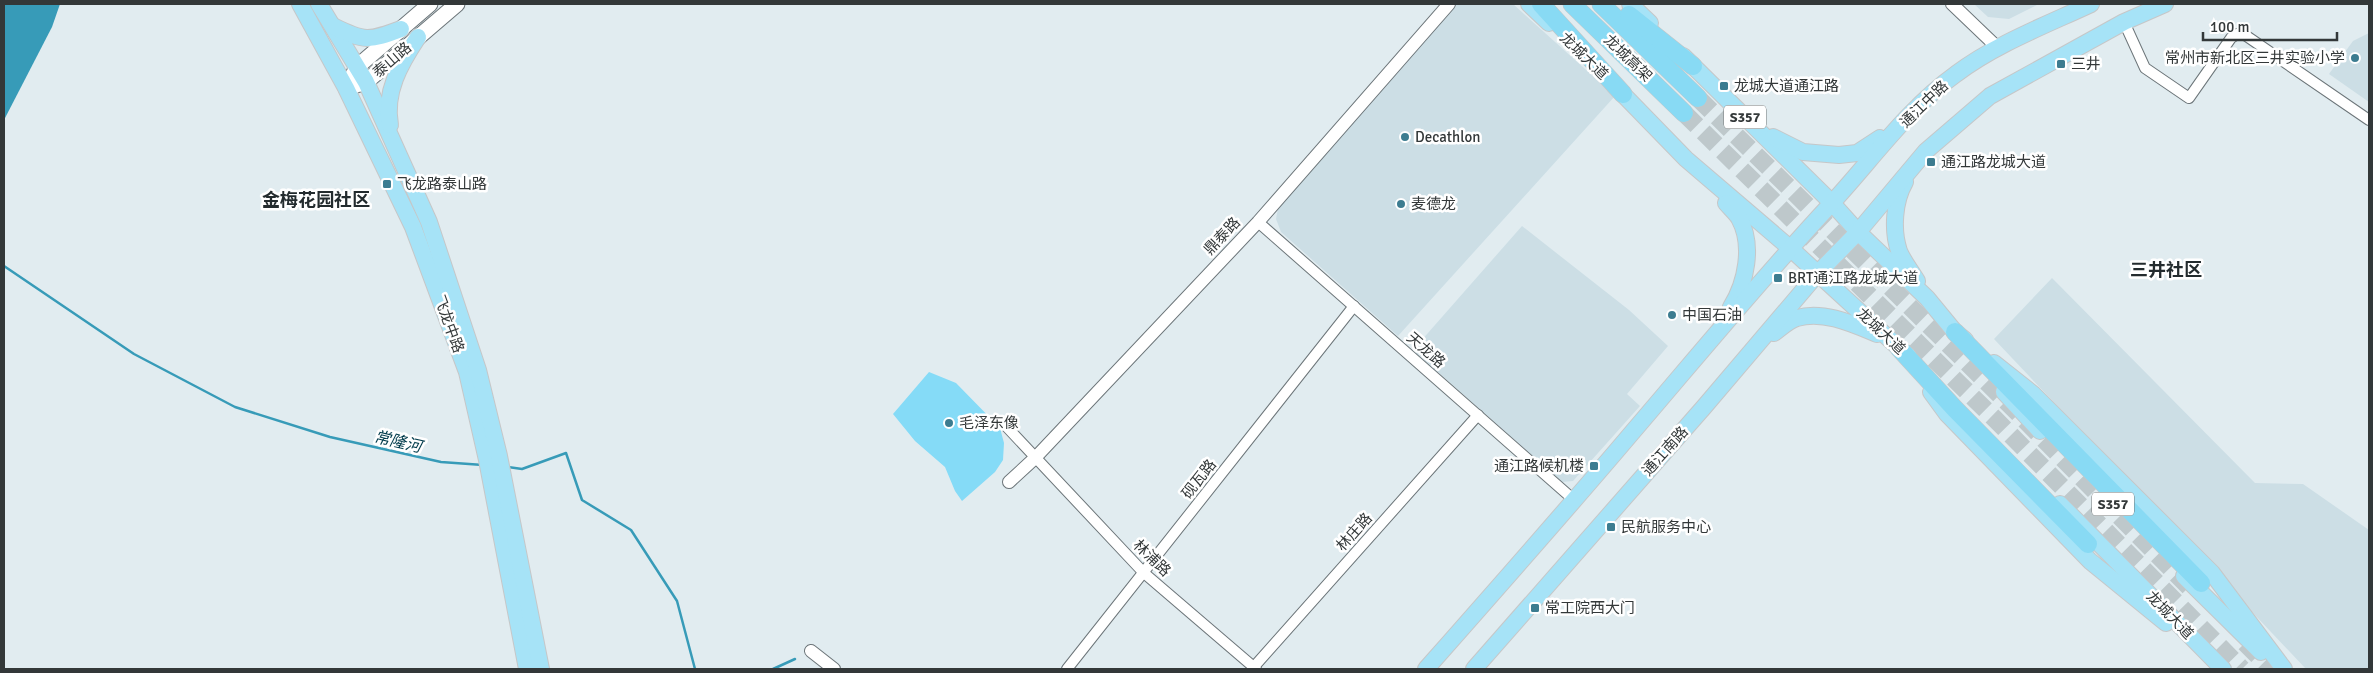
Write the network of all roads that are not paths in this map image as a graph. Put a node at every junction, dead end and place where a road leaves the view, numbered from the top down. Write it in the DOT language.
graph roads {
  1 [pos="300,4"];
  2 [pos="319,4"];
  3 [pos="430,4"];
  4 [pos="457,4"];
  5 [pos="1449,4"];
  6 [pos="1529,4"];
  7 [pos="1541,4"];
  8 [pos="1572,4"];
  9 [pos="1601,4"];
  10 [pos="1617,4"];
  11 [pos="1630,4"];
  12 [pos="1952,4"];
  13 [pos="2091,4"];
  14 [pos="2165,4"];
  15 [pos="2124,22"];
  16 [pos="333,26"];
  17 [pos="401,29"];
  18 [pos="418,37"];
  19 [pos="1998,48"];
  20 [pos="1693,66"];
  21 [pos="357,67"];
  22 [pos="366,82"];
  23 [pos="346,88"];
  24 [pos="1624,94"];
  25 [pos="1698,98"];
  26 [pos="1916,110"];
  27 [pos="1684,113"];
  28 [pos="2369,120"];
  29 [pos="1755,126"];
  30 [pos="394,144"];
  31 [pos="1686,159"];
  32 [pos="1915,164"];
  33 [pos="1832,203"];
  34 [pos="1258,222"];
  35 [pos="1858,232"];
  36 [pos="1790,248"];
  37 [pos="1818,273"];
  38 [pos="1927,298"];
  39 [pos="1354,306"];
  40 [pos="1955,332"];
  41 [pos="1710,342"];
  42 [pos="1893,343"];
  43 [pos="1743,362"];
  44 [pos="1478,415"];
  45 [pos="1004,425"];
  46 [pos="1035,458"];
  47 [pos="495,466"];
  48 [pos="1009,482"];
  49 [pos="1574,500"];
  50 [pos="2088,544"];
  51 [pos="1144,573"];
  52 [pos="2202,584"];
  53 [pos="811,651"];
  54 [pos="527,669"];
  55 [pos="541,669"];
  56 [pos="834,669"];
  57 [pos="1068,669"];
  58 [pos="1254,669"];
  59 [pos="1426,669"];
  60 [pos="1474,669"];
  61 [pos="2223,669"];
  62 [pos="2278,669"];
  63 [pos="2284,669"];
  1 -- 23 [label="main road, 飞龙中路"];
  2 -- 16 [label="main road, 飞龙中路"];
  3 -- 17 [label="main road, 泰山路"];
  4 -- 18 [label="main road, 泰山路"];
  5 -- 34 [label="street, 鼎泰路"];
  6 -- 24 [label="main road, 龙城大道 / S357"];
  7 -- 24 [label="highway"];
  8 -- 27 [label="highway, 龙城高架"];
  9 -- 25 [label="highway, 龙城高架"];
  10 -- 20 [label="highway"];
  11 -- 20 [label="main road, S357"];
  12 -- 19 [label="street"];
  13 -- 19 [label="main road, 通江中路"];
  14 -- 15 [label="main road"];
  15 -- 28 [label="street"];
  15 -- 32 [label="main road"];
  16 -- 17 [label="main road"];
  16 -- 21 [label="main road, 飞龙中路"];
  17 -- 21 [label="main road, 泰山路"];
  18 -- 22 [label="main road, 泰山路"];
  18 -- 30 [label="main road"];
  19 -- 26 [label="main road, 通江中路"];
  20 -- 29 [label="main road, S357"];
  21 -- 22 [label="main road, 飞龙中路"];
  21 -- 23 [label="main road, 泰山路"];
  22 -- 23 [label="main road, 泰山路"];
  22 -- 30 [label="main road, 飞龙中路"];
  23 -- 47 [label="main road, 飞龙中路"];
  24 -- 31 [label="main road, 龙城大道 / S357"];
  26 -- 29 [label="main road"];
  26 -- 33 [label="main road, 通江中路"];
  29 -- 33 [label="main road, S357"];
  30 -- 47 [label="main road, 飞龙中路"];
  31 -- 36 [label="main road, 龙城大道 / S357"];
  31 -- 41 [label="main road"];
  32 -- 35 [label="main road"];
  32 -- 38 [label="main road"];
  33 -- 35 [label="main road, S357"];
  33 -- 36 [label="main road, 通江中路"];
  34 -- 39 [label="street, 天龙路"];
  34 -- 46 [label="street, 鼎泰路"];
  35 -- 37 [label="main road, 通江南路"];
  35 -- 38 [label="main road, S357"];
  36 -- 37 [label="main road, 龙城大道 / S357"];
  36 -- 41 [label="main road"];
  37 -- 42 [label="main road, 龙城大道 / S357"];
  37 -- 43 [label="main road, 通江南路"];
  38 -- 40 [label="main road, S357"];
  39 -- 44 [label="street, 天龙路"];
  39 -- 51 [label="street, 砚瓦路"];
  40 -- 52 [label="highway"];
  40 -- 62 [label="main road, S357"];
  40 -- 63 [label="main road"];
  41 -- 49 [label="main road"];
  42 -- 43 [label="main road"];
  42 -- 50 [label="highway"];
  42 -- 61 [label="main road, 龙城大道 / S357"];
  43 -- 60 [label="main road, 通江南路"];
  44 -- 49 [label="street, 天龙路"];
  44 -- 58 [label="street, 林庄路"];
  45 -- 46 [label="street, 林浦路"];
  46 -- 48 [label="street, 鼎泰路"];
  46 -- 51 [label="street, 林浦路"];
  47 -- 54 [label="main road, 飞龙中路"];
  47 -- 55 [label="main road, 飞龙中路"];
  49 -- 59 [label="main road"];
  51 -- 57 [label="street, 砚瓦路"];
  51 -- 58 [label="street, 林浦路"];
  53 -- 56 [label="street"];
}
